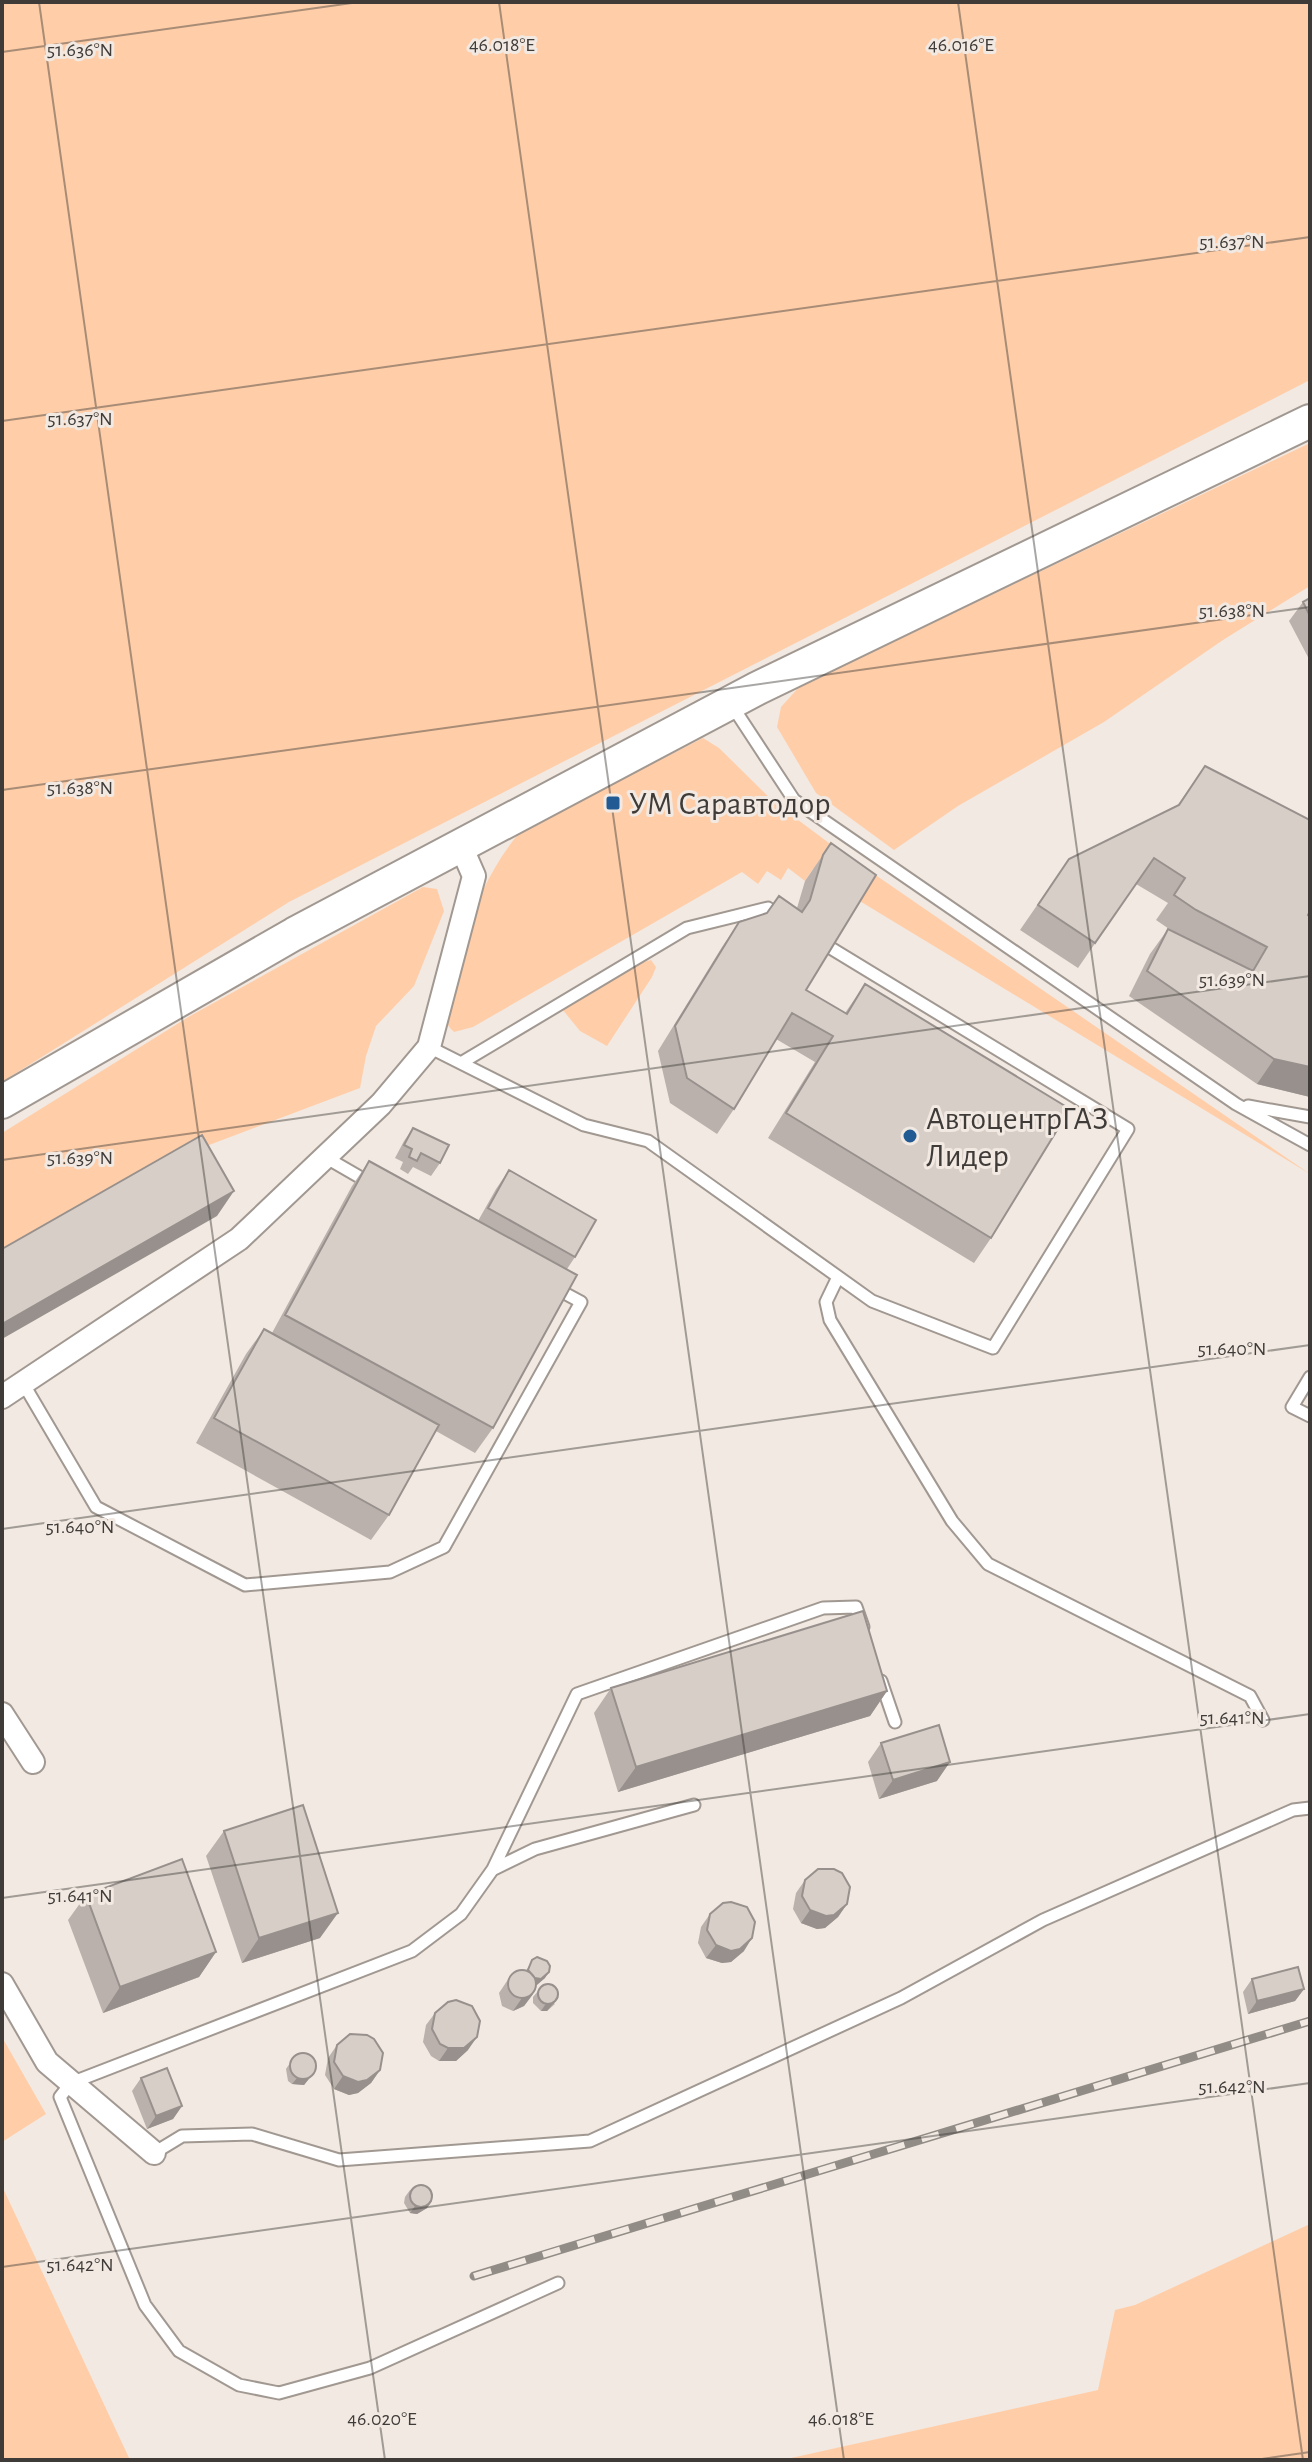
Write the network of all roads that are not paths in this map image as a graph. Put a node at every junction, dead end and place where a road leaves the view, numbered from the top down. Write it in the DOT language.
graph roads {
  1 [pos="1310,421"];
  2 [pos="730,704"];
  3 [pos="460,844"];
  4 [pos="792,925"];
  5 [pos="829,947"];
  6 [pos="429,1047"];
  7 [pos="461,1063"];
  8 [pos="2,1102"];
  9 [pos="1236,1104"];
  10 [pos="1310,1117"];
  11 [pos="1310,1145"];
  12 [pos="325,1157"];
  13 [pos="379,1188"];
  14 [pos="838,1277"];
  15 [pos="540,1279"];
  16 [pos="1310,1377"];
  17 [pos="23,1383"];
  18 [pos="2,1397"];
  19 [pos="1310,1416"];
  20 [pos="866,1635"];
  21 [pos="876,1664"];
  22 [pos="2,1714"];
  23 [pos="1263,1720"];
  24 [pos="895,1722"];
  25 [pos="33,1762"];
  26 [pos="694,1805"];
  27 [pos="1310,1808"];
  28 [pos="493,1869"];
  29 [pos="2,1984"];
  30 [pos="71,2083"];
  31 [pos="154,2153"];
  32 [pos="558,2283"];
  1 -- 2 [label="main road"];
  2 -- 3 [label="main road"];
  2 -- 9 [label="lane"];
  3 -- 6 [label="street"];
  3 -- 8 [label="main road"];
  4 -- 7 [label="lane"];
  5 -- 14 [label="lane"];
  6 -- 7 [label="lane"];
  6 -- 12 [label="street"];
  7 -- 14 [label="lane"];
  9 -- 10 [label="lane"];
  9 -- 11 [label="lane"];
  12 -- 13 [label="lane"];
  12 -- 17 [label="street"];
  14 -- 23 [label="lane"];
  15 -- 17 [label="lane"];
  16 -- 19 [label="lane"];
  17 -- 18 [label="street"];
  20 -- 28 [label="lane"];
  21 -- 24 [label="lane"];
  22 -- 25 [label="street"];
  26 -- 28 [label="lane"];
  27 -- 31 [label="lane"];
  28 -- 30 [label="lane"];
  29 -- 30 [label="street"];
  30 -- 31 [label="street"];
  30 -- 32 [label="lane"];
}
